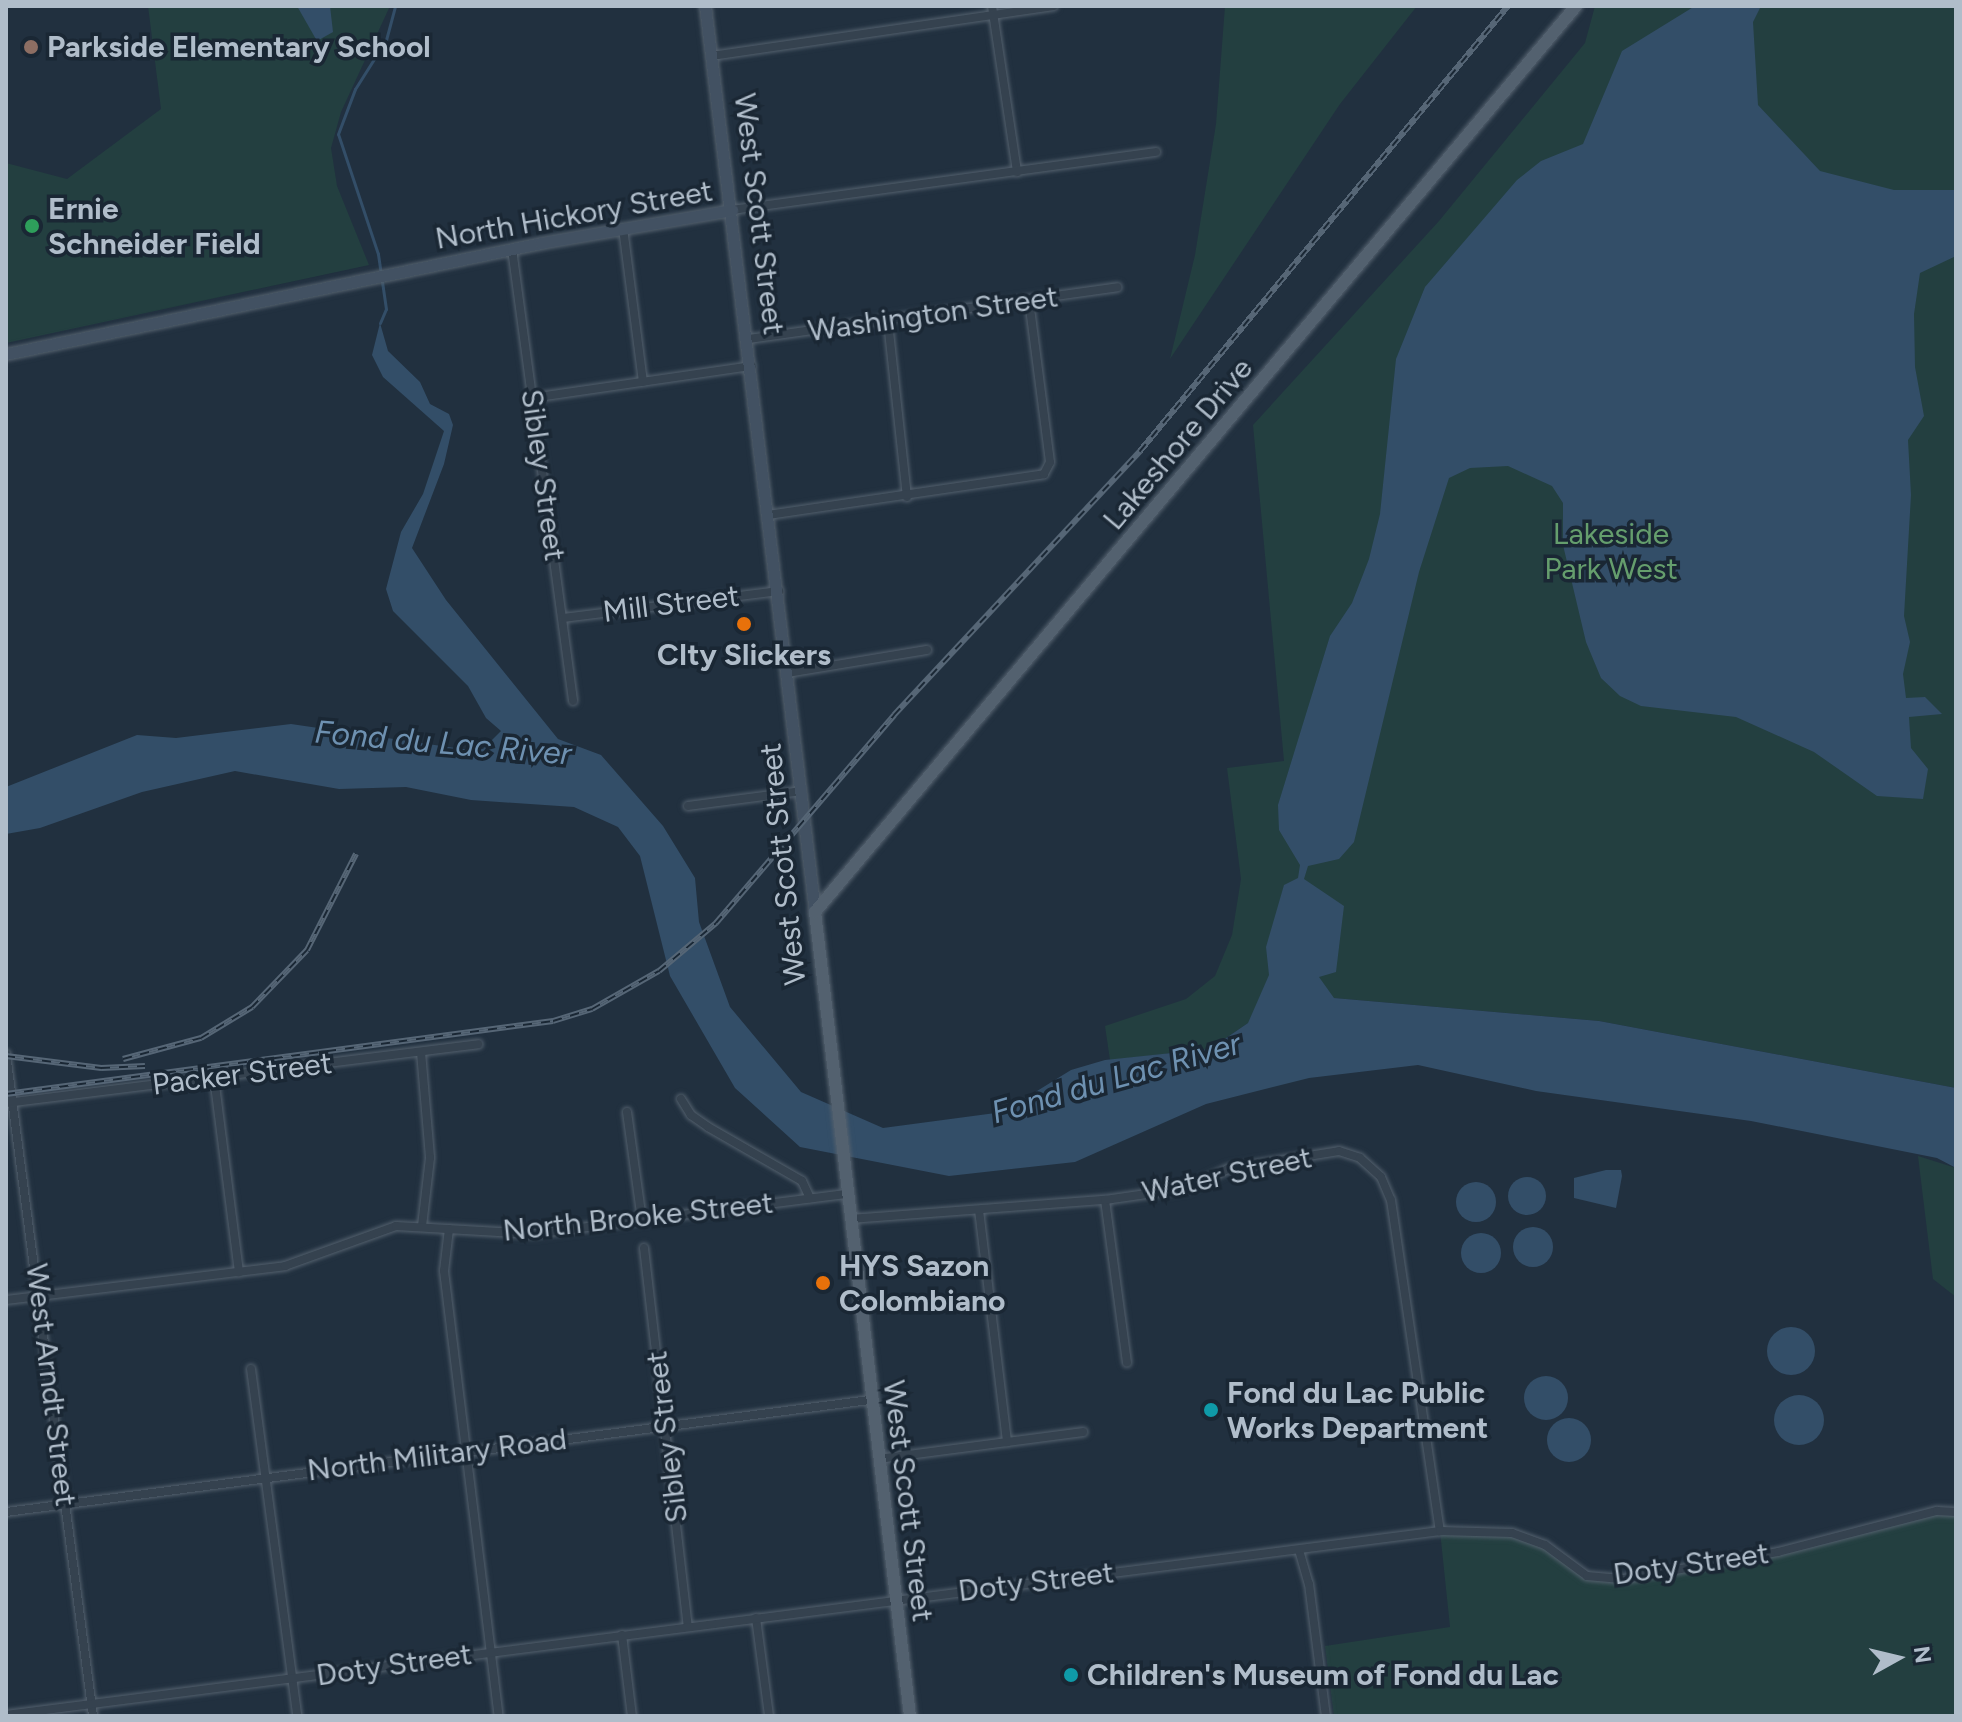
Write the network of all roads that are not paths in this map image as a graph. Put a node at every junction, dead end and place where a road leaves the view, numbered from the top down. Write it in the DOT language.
graph roads {
  1 [pos="705,6"];
  2 [pos="1053,6"];
  3 [pos="1576,6"];
  4 [pos="992,10"];
  5 [pos="712,56"];
  6 [pos="1156,152"];
  7 [pos="1017,172"];
  8 [pos="732,210"];
  9 [pos="623,228"];
  10 [pos="512,249"];
  11 [pos="1117,287"];
  12 [pos="1029,301"];
  13 [pos="888,322"];
  14 [pos="749,339"];
  15 [pos="6,354"];
  16 [pos="752,366"];
  17 [pos="643,382"];
  18 [pos="532,398"];
  19 [pos="907,497"];
  20 [pos="768,515"];
  21 [pos="779,591"];
  22 [pos="563,618"];
  23 [pos="927,650"];
  24 [pos="788,673"];
  25 [pos="573,701"];
  26 [pos="802,791"];
  27 [pos="688,806"];
  28 [pos="815,912"];
  29 [pos="478,1044"];
  30 [pos="421,1052"];
  31 [pos="6,1054"];
  32 [pos="214,1077"];
  33 [pos="681,1099"];
  34 [pos="9,1103"];
  35 [pos="627,1112"];
  36 [pos="847,1194"];
  37 [pos="810,1198"];
  38 [pos="1105,1200"];
  39 [pos="979,1210"];
  40 [pos="850,1219"];
  41 [pos="642,1220"];
  42 [pos="422,1226"];
  43 [pos="449,1229"];
  44 [pos="644,1248"];
  45 [pos="239,1272"];
  46 [pos="39,1296"];
  47 [pos="6,1300"];
  48 [pos="1127,1363"];
  49 [pos="251,1369"];
  50 [pos="869,1400"];
  51 [pos="667,1428"];
  52 [pos="1083,1432"];
  53 [pos="1007,1442"];
  54 [pos="466,1451"];
  55 [pos="877,1460"];
  56 [pos="265,1477"];
  57 [pos="66,1504"];
  58 [pos="6,1512"];
  59 [pos="1956,1512"];
  60 [pos="1440,1531"];
  61 [pos="1299,1550"];
  62 [pos="894,1600"];
  63 [pos="756,1618"];
  64 [pos="688,1626"];
  65 [pos="622,1635"];
  66 [pos="490,1651"];
  67 [pos="293,1678"];
  68 [pos="92,1705"];
  69 [pos="6,1715"];
  70 [pos="93,1716"];
  71 [pos="297,1716"];
  72 [pos="499,1716"];
  73 [pos="632,1716"];
  74 [pos="769,1716"];
  75 [pos="910,1716"];
  76 [pos="1326,1716"];
  1 -- 5 [label="main road, West Scott Street"];
  2 -- 4 [label="street"];
  3 -- 28 [label="main road, Lakeshore Drive"];
  4 -- 5 [label="street"];
  4 -- 7 [label="street"];
  5 -- 8 [label="main road, West Scott Street"];
  6 -- 7 [label="street, North Hickory Street"];
  7 -- 8 [label="street, North Hickory Street"];
  8 -- 9 [label="main road, North Hickory Street"];
  8 -- 14 [label="main road, West Scott Street"];
  9 -- 10 [label="main road, North Hickory Street"];
  9 -- 17 [label="street"];
  10 -- 15 [label="main road, North Hickory Street"];
  10 -- 18 [label="street, Sibley Street"];
  11 -- 12 [label="street, Washington Street"];
  12 -- 13 [label="street, Washington Street"];
  12 -- 19 [label="street"];
  13 -- 14 [label="street, Washington Street"];
  13 -- 19 [label="street"];
  14 -- 16 [label="main road, West Scott Street"];
  16 -- 17 [label="street"];
  16 -- 20 [label="main road, West Scott Street"];
  17 -- 18 [label="street"];
  18 -- 22 [label="street, Sibley Street"];
  19 -- 20 [label="street"];
  20 -- 21 [label="main road, West Scott Street"];
  21 -- 22 [label="street, Mill Street"];
  21 -- 24 [label="main road, West Scott Street"];
  22 -- 25 [label="street, Sibley Street"];
  23 -- 24 [label="street"];
  24 -- 26 [label="main road, West Scott Street"];
  26 -- 27 [label="street"];
  26 -- 28 [label="main road, West Scott Street"];
  28 -- 36 [label="main road, West Scott Street"];
  29 -- 30 [label="street, Packer Street"];
  30 -- 32 [label="street, Packer Street"];
  30 -- 42 [label="street"];
  31 -- 34 [label="street, West Arndt Street"];
  32 -- 34 [label="street, Packer Street"];
  32 -- 45 [label="street"];
  33 -- 37 [label="street"];
  34 -- 46 [label="street, West Arndt Street"];
  35 -- 41 [label="street"];
  36 -- 37 [label="street, North Brooke Street"];
  36 -- 40 [label="main road, West Scott Street"];
  37 -- 41 [label="street, North Brooke Street"];
  38 -- 39 [label="street, Water Street"];
  38 -- 48 [label="street"];
  38 -- 60 [label="street, Water Street"];
  39 -- 40 [label="street, Water Street"];
  39 -- 53 [label="street"];
  40 -- 50 [label="main road, West Scott Street"];
  41 -- 43 [label="street, North Brooke Street"];
  42 -- 43 [label="street, North Brooke Street"];
  42 -- 45 [label="street, North Brooke Street"];
  43 -- 54 [label="street"];
  44 -- 51 [label="street, Sibley Street"];
  45 -- 46 [label="street, North Brooke Street"];
  46 -- 47 [label="street, North Brooke Street"];
  46 -- 57 [label="street, West Arndt Street"];
  49 -- 56 [label="street"];
  50 -- 51 [label="street, North Military Road"];
  50 -- 55 [label="main road, West Scott Street"];
  51 -- 54 [label="street, North Military Road"];
  51 -- 64 [label="street, Sibley Street"];
  52 -- 53 [label="street"];
  53 -- 55 [label="street"];
  54 -- 56 [label="street, North Military Road"];
  54 -- 66 [label="street"];
  55 -- 62 [label="main road, West Scott Street"];
  56 -- 57 [label="street, North Military Road"];
  56 -- 67 [label="street"];
  57 -- 58 [label="street, North Military Road"];
  57 -- 68 [label="street, West Arndt Street"];
  59 -- 60 [label="street, Doty Street"];
  60 -- 61 [label="street, Doty Street"];
  61 -- 62 [label="street, Doty Street"];
  61 -- 76 [label="street"];
  62 -- 63 [label="street, Doty Street"];
  62 -- 75 [label="main road, West Scott Street"];
  63 -- 64 [label="street, Doty Street"];
  63 -- 74 [label="street"];
  64 -- 65 [label="street, Doty Street"];
  65 -- 66 [label="street, Doty Street"];
  65 -- 73 [label="street"];
  66 -- 67 [label="street, Doty Street"];
  66 -- 72 [label="street"];
  67 -- 68 [label="street, Doty Street"];
  67 -- 71 [label="street"];
  68 -- 69 [label="street, Doty Street"];
  68 -- 70 [label="street, West Arndt Street"];
}
